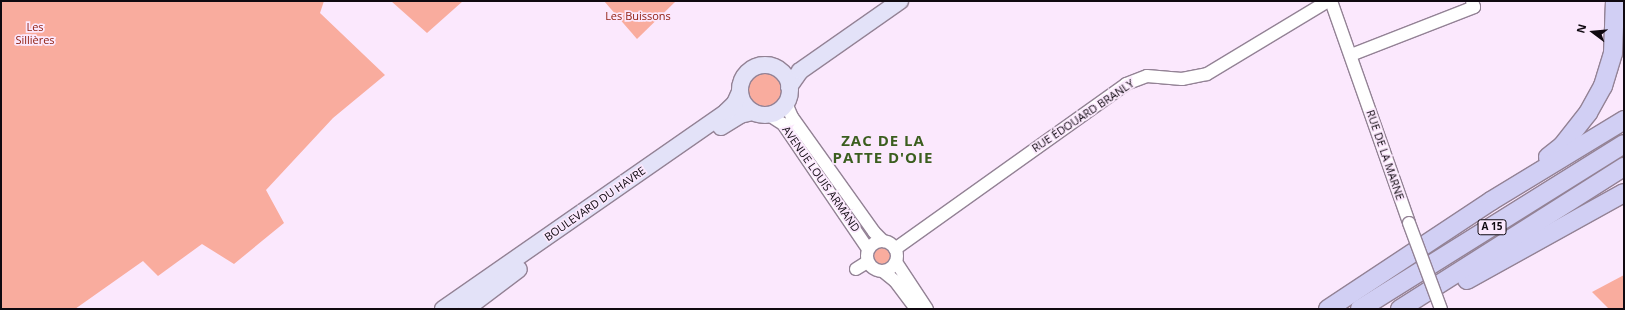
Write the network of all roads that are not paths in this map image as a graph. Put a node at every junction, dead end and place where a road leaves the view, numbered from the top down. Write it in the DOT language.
graph roads {
  1 [pos="882,1"];
  2 [pos="900,1"];
  3 [pos="1330,1"];
  4 [pos="1472,1"];
  5 [pos="1615,1"];
  6 [pos="1351,55"];
  7 [pos="775,68"];
  8 [pos="789,87"];
  9 [pos="740,92"];
  10 [pos="786,103"];
  11 [pos="753,112"];
  12 [pos="770,115"];
  13 [pos="1624,120"];
  14 [pos="1624,144"];
  15 [pos="1624,168"];
  16 [pos="1624,193"];
  17 [pos="1491,201"];
  18 [pos="883,241"];
  19 [pos="868,249"];
  20 [pos="895,249"];
  21 [pos="867,262"];
  22 [pos="896,262"];
  23 [pos="856,270"];
  24 [pos="884,272"];
  25 [pos="443,309"];
  26 [pos="466,309"];
  27 [pos="916,309"];
  28 [pos="927,309"];
  29 [pos="1328,309"];
  30 [pos="1360,309"];
  31 [pos="1400,309"];
  32 [pos="1414,309"];
  33 [pos="1441,309"];
  1 -- 7 [label="main road, BOULEVARD DU HAVRE"];
  2 -- 8 [label="main road"];
  3 -- 6 [label="street, RUE DE LA MARNE"];
  3 -- 20 [label="street, RUE ÉDOUARD BRANLY"];
  4 -- 6 [label="street"];
  5 -- 17 [label="highway"];
  6 -- 33 [label="street, RUE DE LA MARNE, bridge"];
  7 -- 8 [label="main road"];
  7 -- 9 [label="main road, BOULEVARD DU HAVRE"];
  8 -- 10 [label="main road"];
  9 -- 11 [label="main road"];
  9 -- 25 [label="main road, BOULEVARD DU HAVRE"];
  10 -- 12 [label="main road"];
  10 -- 18 [label="street, AVENUE LOUIS ARMAND"];
  11 -- 12 [label="main road, BOULEVARD DU HAVRE"];
  11 -- 26 [label="main road, BOULEVARD DU HAVRE"];
  12 -- 19 [label="street, AVENUE LOUIS ARMAND"];
  13 -- 17 [label="highway"];
  14 -- 30 [label="highway, A 15"];
  15 -- 31 [label="highway, A 15"];
  16 -- 32 [label="highway"];
  17 -- 29 [label="highway"];
  18 -- 19 [label="street"];
  18 -- 20 [label="street"];
  19 -- 21 [label="street"];
  20 -- 22 [label="street"];
  21 -- 23 [label="street"];
  21 -- 24 [label="street"];
  22 -- 24 [label="street"];
  22 -- 28 [label="street"];
  24 -- 27 [label="street"];
}
